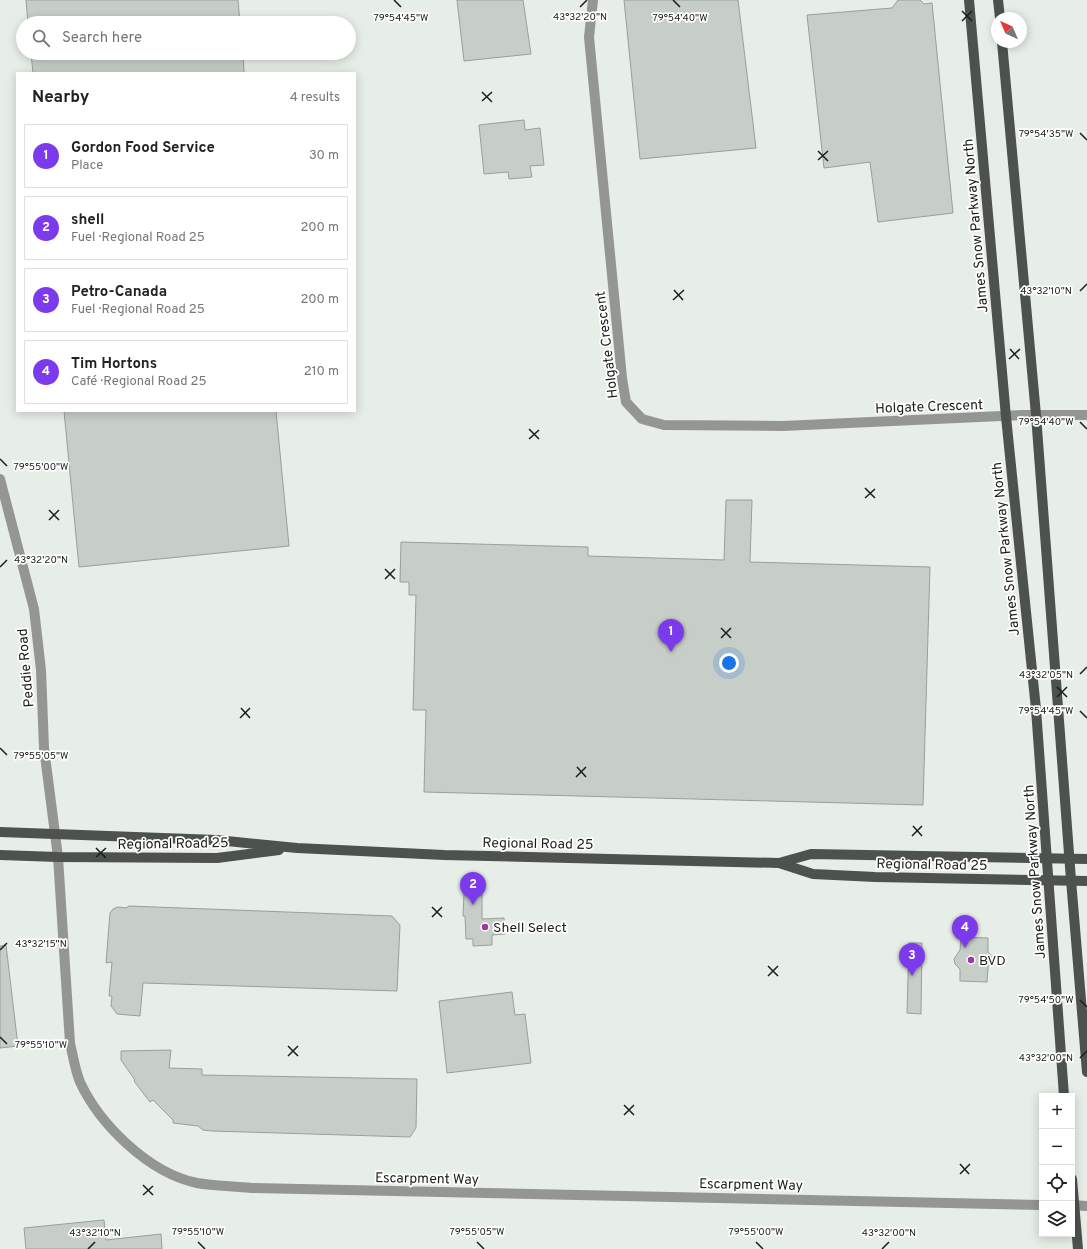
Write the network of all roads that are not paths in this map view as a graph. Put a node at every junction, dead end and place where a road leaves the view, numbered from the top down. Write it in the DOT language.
graph roads {
  1 [pos="593,0"];
  2 [pos="969,0"];
  3 [pos="998,0"];
  4 [pos="999,12"];
  5 [pos="1003,48"];
  6 [pos="1036,415"];
  7 [pos="1087,415"];
  8 [pos="1006,416"];
  9 [pos="0,479"];
  10 [pos="0,832"];
  11 [pos="55,834"];
  12 [pos="297,848"];
  13 [pos="0,855"];
  14 [pos="58,857"];
  15 [pos="1047,858"];
  16 [pos="1070,859"];
  17 [pos="1087,859"];
  18 [pos="779,863"];
  19 [pos="1048,880"];
  20 [pos="1071,880"];
  21 [pos="1087,881"];
  22 [pos="1087,1072"];
  23 [pos="1064,1093"];
  24 [pos="1039,1204"];
  25 [pos="1075,1206"];
  26 [pos="1087,1206"];
  27 [pos="1075,1223"];
  28 [pos="1078,1249"];
  1 -- 8 [label="street, Holgate Crescent"];
  2 -- 8 [label="main road, James Snow Parkway North"];
  3 -- 4 [label="main road"];
  5 -- 6 [label="main road"];
  6 -- 7 [label="street, Holgate Crescent"];
  6 -- 8 [label="street, Holgate Crescent"];
  6 -- 16 [label="main road"];
  8 -- 15 [label="main road, James Snow Parkway North"];
  9 -- 11 [label="street, Peddie Road"];
  10 -- 11 [label="main road, Regional Road 25"];
  11 -- 12 [label="main road, Regional Road 25"];
  11 -- 14 [label="street, Peddie Road"];
  12 -- 14 [label="main road, Regional Road 25"];
  12 -- 18 [label="main road, Regional Road 25"];
  13 -- 14 [label="main road, Regional Road 25"];
  14 -- 24 [label="street, Escarpment Way"];
  15 -- 16 [label="main road, Regional Road 25"];
  15 -- 18 [label="main road, Regional Road 25"];
  15 -- 19 [label="main road, James Snow Parkway North"];
  16 -- 17 [label="main road, Regional Road 25"];
  16 -- 20 [label="main road"];
  18 -- 19 [label="main road, Regional Road 25"];
  19 -- 20 [label="main road, Regional Road 25"];
  19 -- 23 [label="main road, James Snow Parkway North"];
  20 -- 21 [label="main road, Regional Road 25"];
  20 -- 22 [label="main road"];
  25 -- 26 [label="street"];
  27 -- 28 [label="main road"];
}
